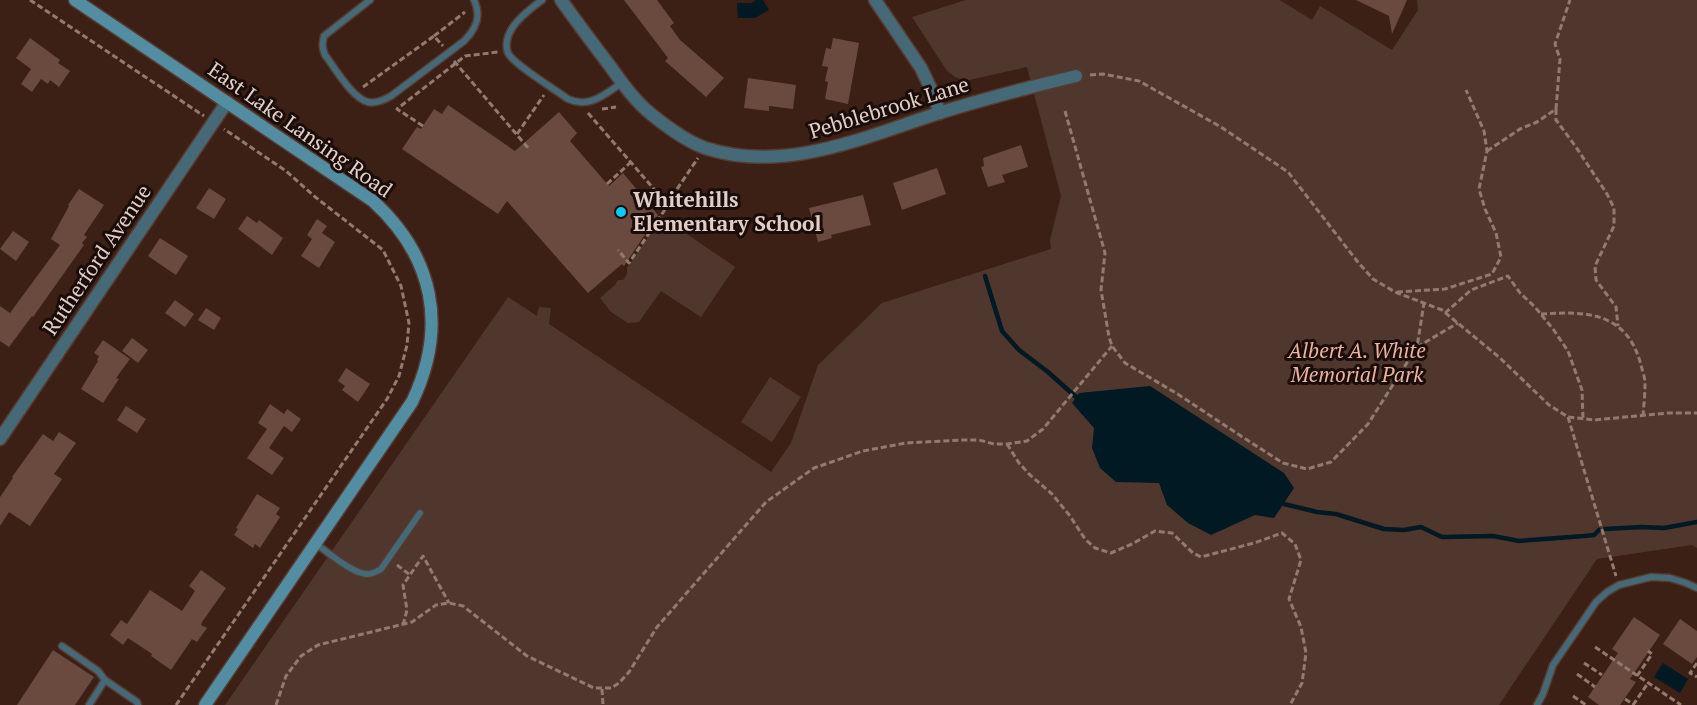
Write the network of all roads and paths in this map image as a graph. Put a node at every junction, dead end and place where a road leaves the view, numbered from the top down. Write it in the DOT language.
graph roads {
  1 [pos="30,0"];
  2 [pos="75,0"];
  3 [pos="370,0"];
  4 [pos="474,0"];
  5 [pos="542,0"];
  6 [pos="561,0"];
  7 [pos="875,0"];
  8 [pos="1570,0"];
  9 [pos="465,12"];
  10 [pos="434,36"];
  11 [pos="508,50"];
  12 [pos="448,53"];
  13 [pos="456,63"];
  14 [pos="1091,75"];
  15 [pos="1076,76"];
  16 [pos="622,83"];
  17 [pos="550,86"];
  18 [pos="362,87"];
  19 [pos="1466,90"];
  20 [pos="227,102"];
  21 [pos="1556,109"];
  22 [pos="1065,111"];
  23 [pos="588,113"];
  24 [pos="940,113"];
  25 [pos="213,122"];
  26 [pos="423,126"];
  27 [pos="517,135"];
  28 [pos="704,147"];
  29 [pos="529,149"];
  30 [pos="1487,151"];
  31 [pos="631,162"];
  32 [pos="607,184"];
  33 [pos="667,204"];
  34 [pos="618,250"];
  35 [pos="1395,292"];
  36 [pos="1424,303"];
  37 [pos="1445,313"];
  38 [pos="1541,314"];
  39 [pos="1458,323"];
  40 [pos="1618,326"];
  41 [pos="1112,346"];
  42 [pos="1417,347"];
  43 [pos="1697,413"];
  44 [pos="1643,416"];
  45 [pos="1568,417"];
  46 [pos="1583,419"];
  47 [pos="0,439"];
  48 [pos="1007,444"];
  49 [pos="420,513"];
  50 [pos="316,544"];
  51 [pos="388,559"];
  52 [pos="410,575"];
  53 [pos="1619,585"];
  54 [pos="1697,588"];
  55 [pos="449,603"];
  56 [pos="403,625"];
  57 [pos="62,646"];
  58 [pos="1595,647"];
  59 [pos="1648,651"];
  60 [pos="1584,663"];
  61 [pos="1697,663"];
  62 [pos="1576,674"];
  63 [pos="1602,675"];
  64 [pos="1637,676"];
  65 [pos="1697,677"];
  66 [pos="105,680"];
  67 [pos="1648,683"];
  68 [pos="1595,687"];
  69 [pos="602,689"];
  70 [pos="1573,696"];
  71 [pos="1625,699"];
  72 [pos="88,705"];
  73 [pos="138,705"];
  74 [pos="176,705"];
  75 [pos="205,705"];
  76 [pos="276,705"];
  77 [pos="603,705"];
  78 [pos="1290,705"];
  79 [pos="1538,705"];
  80 [pos="1586,705"];
  81 [pos="1634,705"];
  82 [pos="1681,705"];
  1 -- 25 [label="path"];
  2 -- 20 [label="main road, East Lake Lansing Road"];
  3 -- 12 [label="lane"];
  4 -- 12 [label="lane"];
  5 -- 11 [label="lane"];
  6 -- 16 [label="street, Pebblebrook Lane"];
  7 -- 24 [label="street"];
  8 -- 21 [label="path"];
  9 -- 10 [label="path"];
  10 -- 12 [label="path"];
  10 -- 18 [label="path"];
  11 -- 13 [label="path"];
  11 -- 17 [label="lane"];
  12 -- 13 [label="path"];
  13 -- 26 [label="path"];
  13 -- 27 [label="path"];
  14 -- 35 [label="path"];
  15 -- 24 [label="street, Pebblebrook Lane"];
  16 -- 17 [label="lane"];
  16 -- 28 [label="street, Pebblebrook Lane"];
  17 -- 27 [label="path"];
  19 -- 30 [label="path"];
  20 -- 25 [label="street, Rutherford Avenue"];
  20 -- 50 [label="main road, East Lake Lansing Road"];
  21 -- 30 [label="path"];
  21 -- 40 [label="path"];
  22 -- 41 [label="path"];
  23 -- 31 [label="path"];
  24 -- 28 [label="street, Pebblebrook Lane"];
  25 -- 47 [label="street, Rutherford Avenue"];
  25 -- 74 [label="path"];
  27 -- 29 [label="path"];
  28 -- 33 [label="path"];
  30 -- 35 [label="path"];
  31 -- 32 [label="path"];
  31 -- 33 [label="path"];
  33 -- 34 [label="path"];
  35 -- 36 [label="path"];
  36 -- 37 [label="path"];
  36 -- 42 [label="path"];
  37 -- 38 [label="path"];
  37 -- 39 [label="path"];
  38 -- 40 [label="path"];
  38 -- 46 [label="path"];
  39 -- 42 [label="path"];
  39 -- 45 [label="path"];
  40 -- 44 [label="path"];
  41 -- 42 [label="path"];
  41 -- 48 [label="path"];
  43 -- 44 [label="path"];
  44 -- 46 [label="path"];
  45 -- 46 [label="path"];
  45 -- 53 [label="path"];
  48 -- 69 [label="path"];
  48 -- 78 [label="path"];
  49 -- 51 [label="lane"];
  50 -- 51 [label="lane"];
  50 -- 75 [label="main road, East Lake Lansing Road"];
  51 -- 52 [label="path"];
  52 -- 55 [label="path"];
  52 -- 56 [label="path"];
  53 -- 54 [label="lane"];
  53 -- 79 [label="lane"];
  55 -- 56 [label="path"];
  55 -- 69 [label="path"];
  56 -- 76 [label="path"];
  57 -- 66 [label="lane"];
  58 -- 64 [label="path"];
  59 -- 64 [label="path"];
  60 -- 63 [label="path"];
  61 -- 65 [label="path"];
  62 -- 68 [label="path"];
  64 -- 67 [label="path"];
  66 -- 72 [label="lane"];
  66 -- 73 [label="lane"];
  67 -- 81 [label="path"];
  67 -- 82 [label="path"];
  69 -- 77 [label="path"];
  70 -- 80 [label="path"];
  71 -- 81 [label="path"];
}
